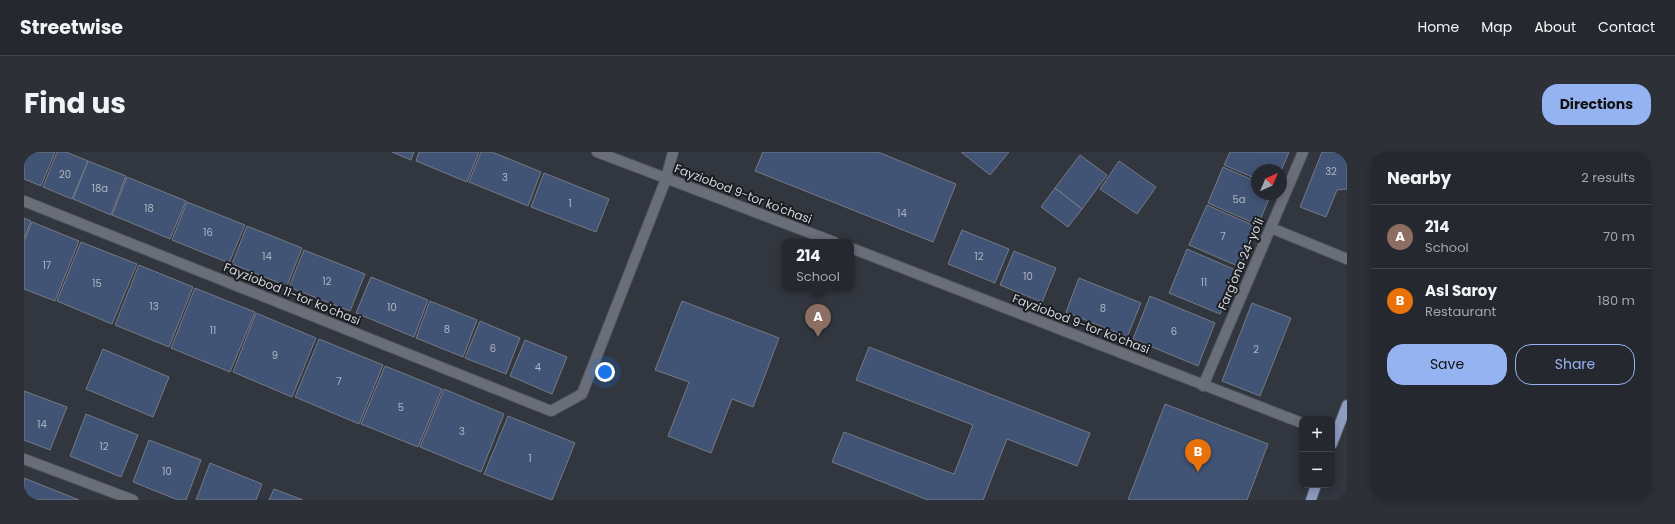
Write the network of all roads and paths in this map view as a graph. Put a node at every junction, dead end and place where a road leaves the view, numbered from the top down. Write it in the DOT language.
graph roads {
  1 [pos="598,152"];
  2 [pos="673,152"];
  3 [pos="1303,152"];
  4 [pos="666,179"];
  5 [pos="24,201"];
  6 [pos="1271,228"];
  7 [pos="826,239"];
  8 [pos="854,249"];
  9 [pos="1347,259"];
  10 [pos="1203,386"];
  11 [pos="1347,405"];
  12 [pos="1299,422"];
  13 [pos="1335,433"];
  14 [pos="24,459"];
  15 [pos="1315,488"];
  16 [pos="133,500"];
  17 [pos="1311,500"];
  1 -- 4 [label="street, Fayziobod 9-tor ko'chasi"];
  2 -- 4 [label="street"];
  3 -- 6 [label="street, Farg'ona 24-yo'li"];
  4 -- 5 [label="street, Fayziobod 11-tor ko'chasi"];
  4 -- 7 [label="street, Fayziobod 9-tor ko'chasi"];
  6 -- 9 [label="street"];
  6 -- 10 [label="street, Farg'ona 24-yo'li"];
  8 -- 10 [label="street, Fayziobod 9-tor ko'chasi"];
  10 -- 12 [label="street, Fayziobod 9-tor ko'chasi"];
  11 -- 13 [label="main road"];
  14 -- 16 [label="street"];
  15 -- 17 [label="main road"];
}
